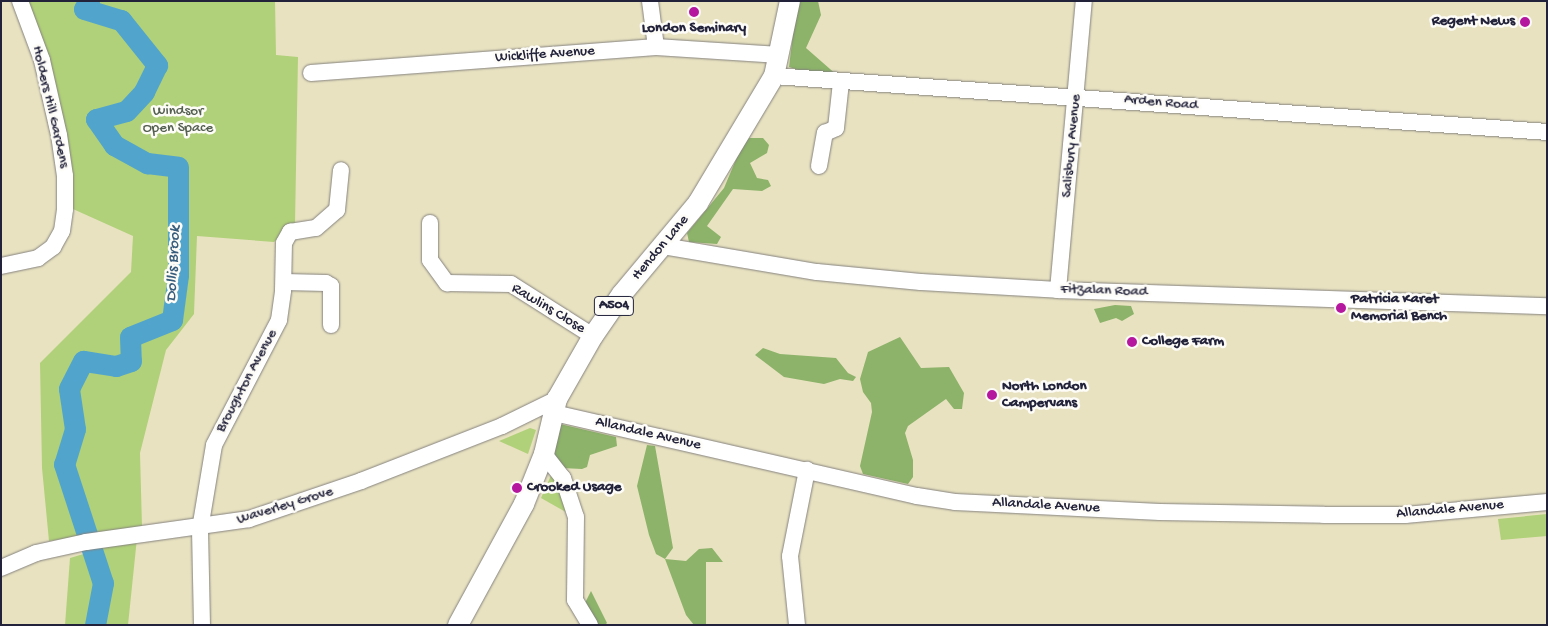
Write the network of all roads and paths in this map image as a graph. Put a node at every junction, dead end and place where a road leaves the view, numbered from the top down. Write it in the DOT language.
graph roads {
  1 [pos="20,1"];
  2 [pos="650,1"];
  3 [pos="790,1"];
  4 [pos="1084,1"];
  5 [pos="656,47"];
  6 [pos="780,56"];
  7 [pos="311,73"];
  8 [pos="774,76"];
  9 [pos="841,82"];
  10 [pos="1076,96"];
  11 [pos="1547,132"];
  12 [pos="819,166"];
  13 [pos="340,170"];
  14 [pos="430,223"];
  15 [pos="663,246"];
  16 [pos="1,266"];
  17 [pos="284,282"];
  18 [pos="1058,290"];
  19 [pos="1547,306"];
  20 [pos="331,325"];
  21 [pos="593,336"];
  22 [pos="556,406"];
  23 [pos="544,454"];
  24 [pos="807,470"];
  25 [pos="1547,502"];
  26 [pos="200,529"];
  27 [pos="1,568"];
  28 [pos="202,625"];
  29 [pos="458,625"];
  30 [pos="590,625"];
  31 [pos="797,625"];
  1 -- 16 [label="street, Holders Hill Gardens"];
  2 -- 5 [label="street"];
  3 -- 6 [label="main road, Hendon Lane / A504"];
  4 -- 10 [label="street, Salisbury Avenue"];
  5 -- 6 [label="street, Wickliffe Avenue"];
  5 -- 7 [label="street, Wickliffe Avenue"];
  6 -- 8 [label="main road, Hendon Lane / A504"];
  8 -- 9 [label="street, Arden Road"];
  8 -- 15 [label="main road, Hendon Lane / A504"];
  9 -- 10 [label="street, Arden Road"];
  9 -- 12 [label="street"];
  10 -- 11 [label="street, Arden Road"];
  10 -- 18 [label="street, Salisbury Avenue"];
  13 -- 17 [label="street, Broughton Avenue"];
  14 -- 21 [label="street, Rawlins Close"];
  15 -- 18 [label="street, Fitzalan Road"];
  15 -- 21 [label="main road, Hendon Lane / A504"];
  17 -- 20 [label="street"];
  17 -- 26 [label="street, Broughton Avenue"];
  18 -- 19 [label="street, Fitzalan Road"];
  21 -- 22 [label="main road, Hendon Lane / A504"];
  22 -- 23 [label="main road, Hendon Lane / A504"];
  22 -- 24 [label="street, Allandale Avenue"];
  22 -- 26 [label="street, Waverley Grove"];
  23 -- 29 [label="main road, Hendon Lane / A504"];
  23 -- 30 [label="street"];
  24 -- 25 [label="street, Allandale Avenue"];
  24 -- 31 [label="street"];
  26 -- 27 [label="street, Waverley Grove"];
  26 -- 28 [label="street, Broughton Avenue"];
}
